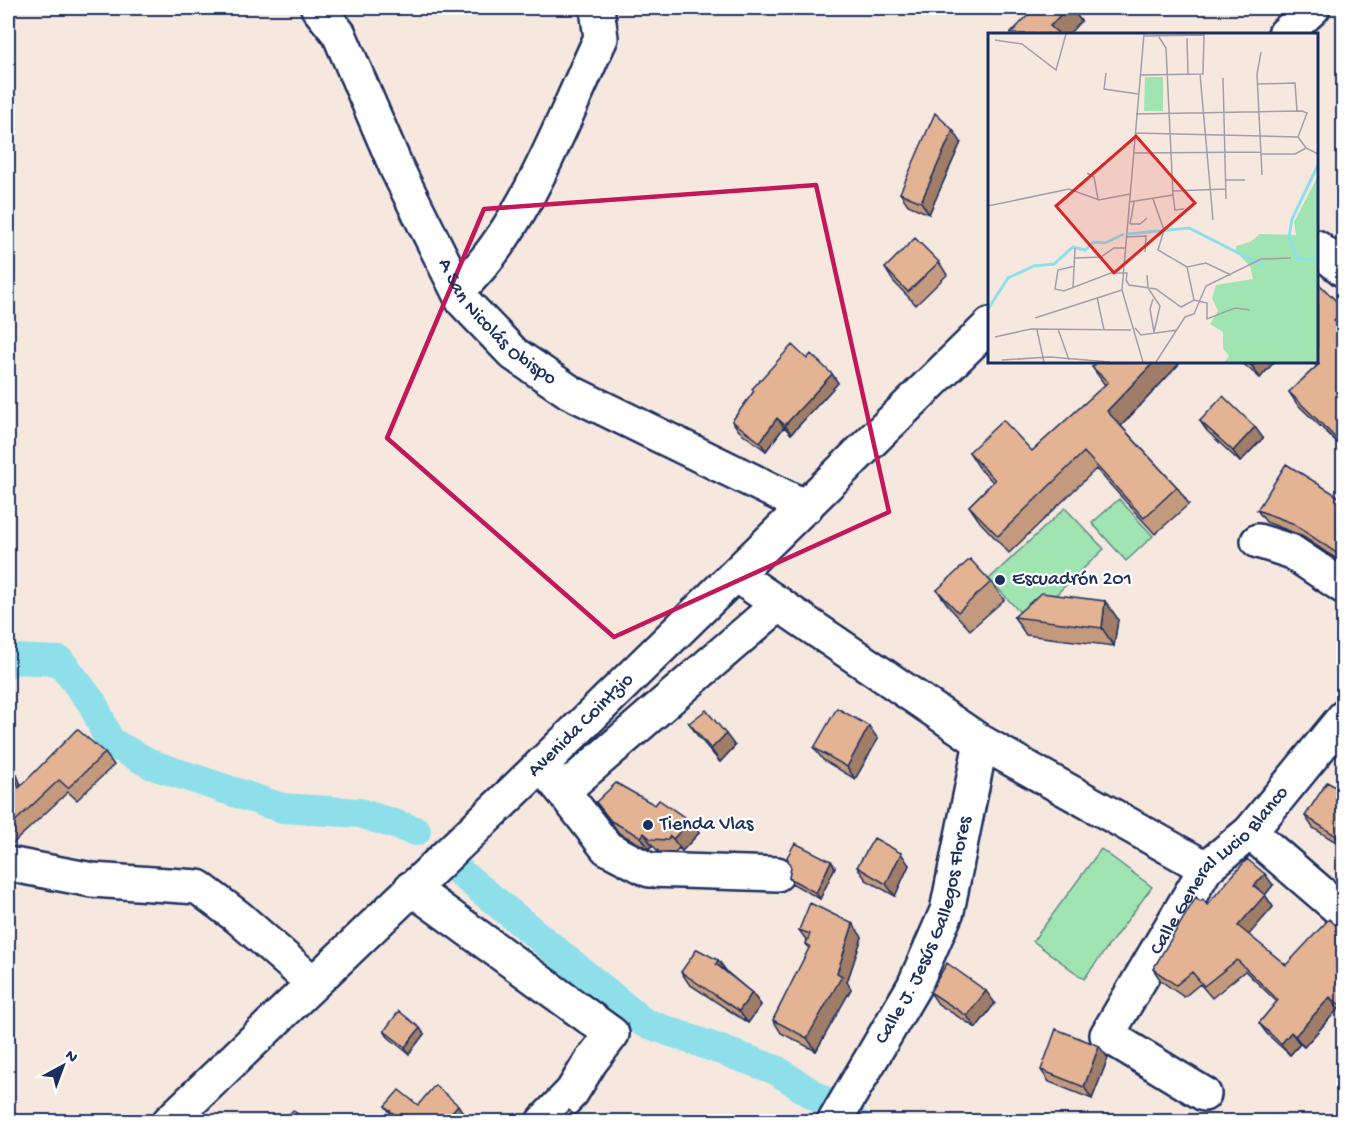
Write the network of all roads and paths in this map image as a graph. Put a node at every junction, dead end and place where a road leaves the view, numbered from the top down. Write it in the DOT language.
graph roads {
  1 [pos="318,8"];
  2 [pos="597,8"];
  3 [pos="1313,8"];
  4 [pos="1286,33"];
  5 [pos="1318,248"];
  6 [pos="1344,270"];
  7 [pos="458,290"];
  8 [pos="988,328"];
  9 [pos="806,507"];
  10 [pos="1258,541"];
  11 [pos="736,575"];
  12 [pos="1344,587"];
  13 [pos="779,604"];
  14 [pos="1344,717"];
  15 [pos="981,742"];
  16 [pos="541,765"];
  17 [pos="562,791"];
  18 [pos="1250,832"];
  19 [pos="8,864"];
  20 [pos="1206,868"];
  21 [pos="777,874"];
  22 [pos="411,888"];
  23 [pos="1344,913"];
  24 [pos="313,983"];
  25 [pos="1204,1094"];
  26 [pos="836,1116"];
  27 [pos="169,1122"];
  28 [pos="543,1122"];
  1 -- 7 [label="street, A San Nicolás Obispo"];
  2 -- 7 [label="street"];
  3 -- 4 [label="street"];
  5 -- 6 [label="street"];
  7 -- 9 [label="street, A San Nicolás Obispo"];
  8 -- 9 [label="street, Avenida Cointzio"];
  9 -- 11 [label="street, Avenida Cointzio"];
  10 -- 12 [label="street"];
  11 -- 13 [label="street"];
  11 -- 16 [label="street, Avenida Cointzio"];
  13 -- 15 [label="street"];
  13 -- 17 [label="street"];
  14 -- 18 [label="street, Calle General Lucio Blanco"];
  15 -- 20 [label="street"];
  15 -- 26 [label="street, Calle J. Jesús Gallegos Flores"];
  16 -- 17 [label="street"];
  16 -- 22 [label="street, Avenida Cointzio"];
  17 -- 21 [label="street"];
  18 -- 20 [label="street, Calle General Lucio Blanco"];
  18 -- 23 [label="street"];
  19 -- 24 [label="street"];
  20 -- 25 [label="street, Calle General Lucio Blanco"];
  22 -- 24 [label="street, Avenida Cointzio"];
  22 -- 28 [label="street"];
  24 -- 27 [label="street, Avenida Cointzio"];
}
